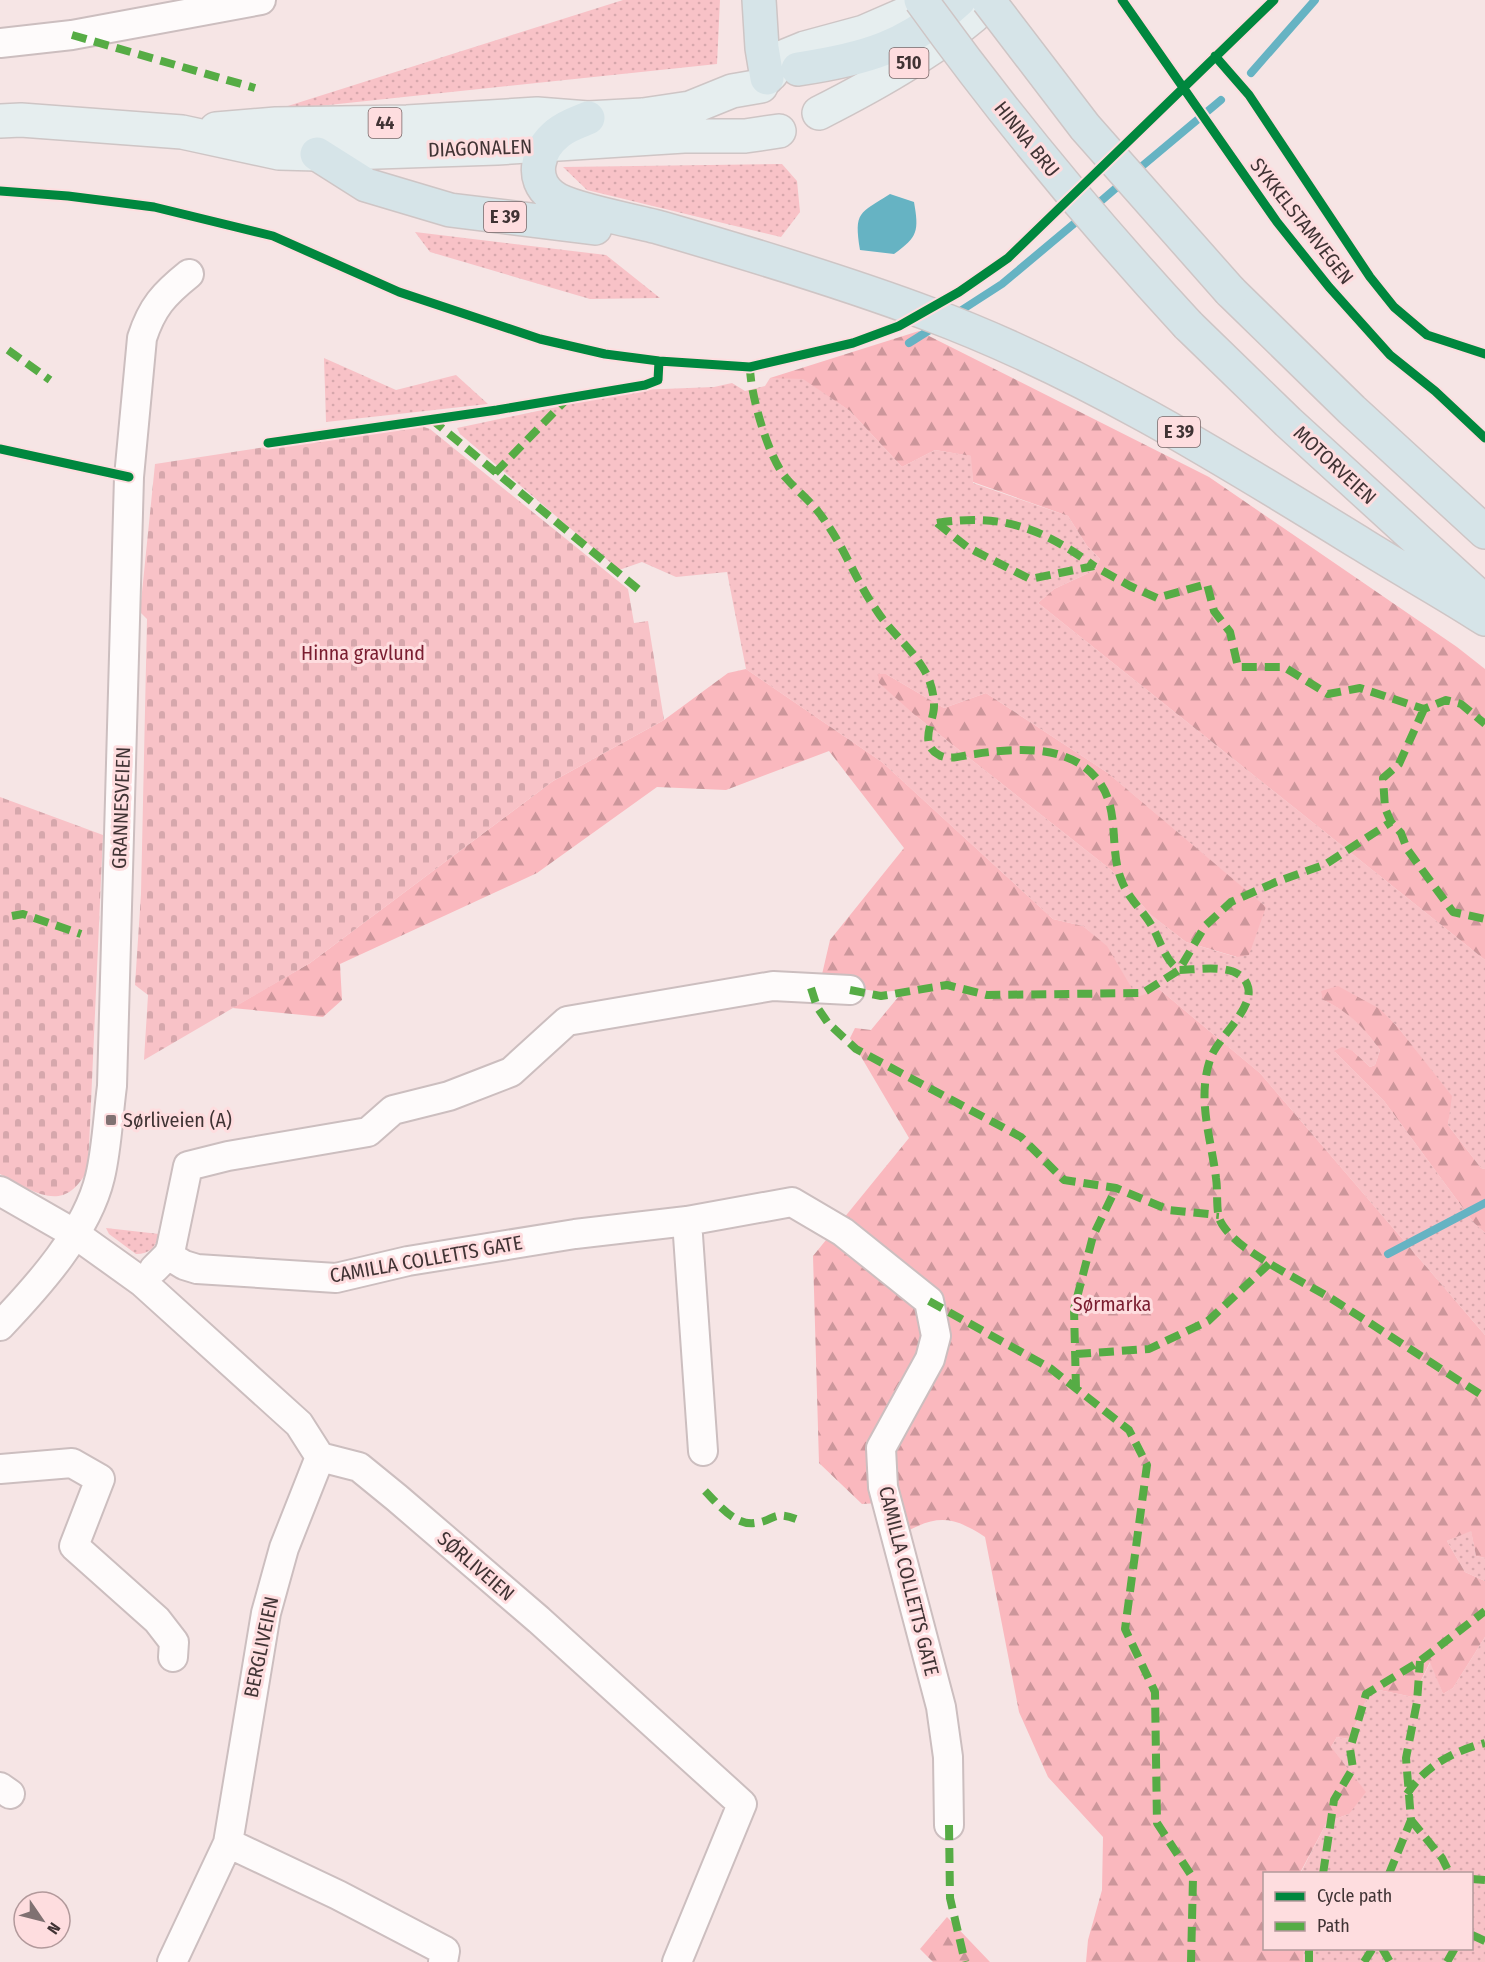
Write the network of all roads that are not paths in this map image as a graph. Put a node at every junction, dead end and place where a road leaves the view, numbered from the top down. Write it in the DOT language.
graph roads {
  1 [pos="261,0"];
  2 [pos="759,0"];
  3 [pos="921,0"];
  4 [pos="929,0"];
  5 [pos="959,0"];
  6 [pos="989,0"];
  7 [pos="0,43"];
  8 [pos="774,77"];
  9 [pos="819,113"];
  10 [pos="588,118"];
  11 [pos="0,121"];
  12 [pos="779,131"];
  13 [pos="182,132"];
  14 [pos="546,146"];
  15 [pos="317,154"];
  16 [pos="705,242"];
  17 [pos="189,274"];
  18 [pos="1188,325"];
  19 [pos="1485,532"];
  20 [pos="1485,602"];
  21 [pos="1485,619"];
  22 [pos="850,990"];
  23 [pos="0,1191"];
  24 [pos="687,1221"];
  25 [pos="75,1234"];
  26 [pos="168,1255"];
  27 [pos="142,1282"];
  28 [pos="0,1326"];
  29 [pos="703,1451"];
  30 [pos="320,1457"];
  31 [pos="0,1469"];
  32 [pos="172,1657"];
  33 [pos="949,1825"];
  34 [pos="228,1843"];
  35 [pos="172,1962"];
  36 [pos="443,1962"];
  37 [pos="677,1962"];
  1 -- 7 [label="street"];
  2 -- 8 [label="highway"];
  3 -- 18 [label="highway, HINNA BRU, bridge"];
  4 -- 8 [label="main road, 510"];
  5 -- 8 [label="highway, 510"];
  6 -- 9 [label="main road, 510"];
  6 -- 19 [label="highway, bridge"];
  8 -- 9 [label="main road"];
  8 -- 10 [label="main road, DIAGONALEN / 44"];
  8 -- 12 [label="main road"];
  9 -- 12 [label="main road, 44"];
  10 -- 13 [label="main road, DIAGONALEN / 44"];
  10 -- 14 [label="highway"];
  11 -- 13 [label="main road, DIAGONALEN / 44"];
  12 -- 14 [label="main road, DIAGONALEN / 44"];
  13 -- 15 [label="main road, DIAGONALEN / 44"];
  14 -- 15 [label="main road, DIAGONALEN / 44"];
  14 -- 16 [label="highway, E 39"];
  15 -- 16 [label="highway, E 39"];
  16 -- 21 [label="highway, E 39"];
  17 -- 25 [label="street, GRANNESVEIEN"];
  18 -- 20 [label="highway, MOTORVEIEN"];
  22 -- 26 [label="street"];
  23 -- 25 [label="street"];
  24 -- 26 [label="street, CAMILLA COLLETTS GATE"];
  24 -- 29 [label="street"];
  24 -- 33 [label="street, CAMILLA COLLETTS GATE"];
  25 -- 27 [label="street"];
  25 -- 28 [label="street, GRANNESVEIEN"];
  26 -- 27 [label="street"];
  27 -- 30 [label="street"];
  30 -- 34 [label="street, BERGLIVEIEN"];
  30 -- 37 [label="street, SØRLIVEIEN"];
  31 -- 32 [label="street"];
  34 -- 35 [label="street, BERGLIVEIEN"];
  34 -- 36 [label="street"];
}
